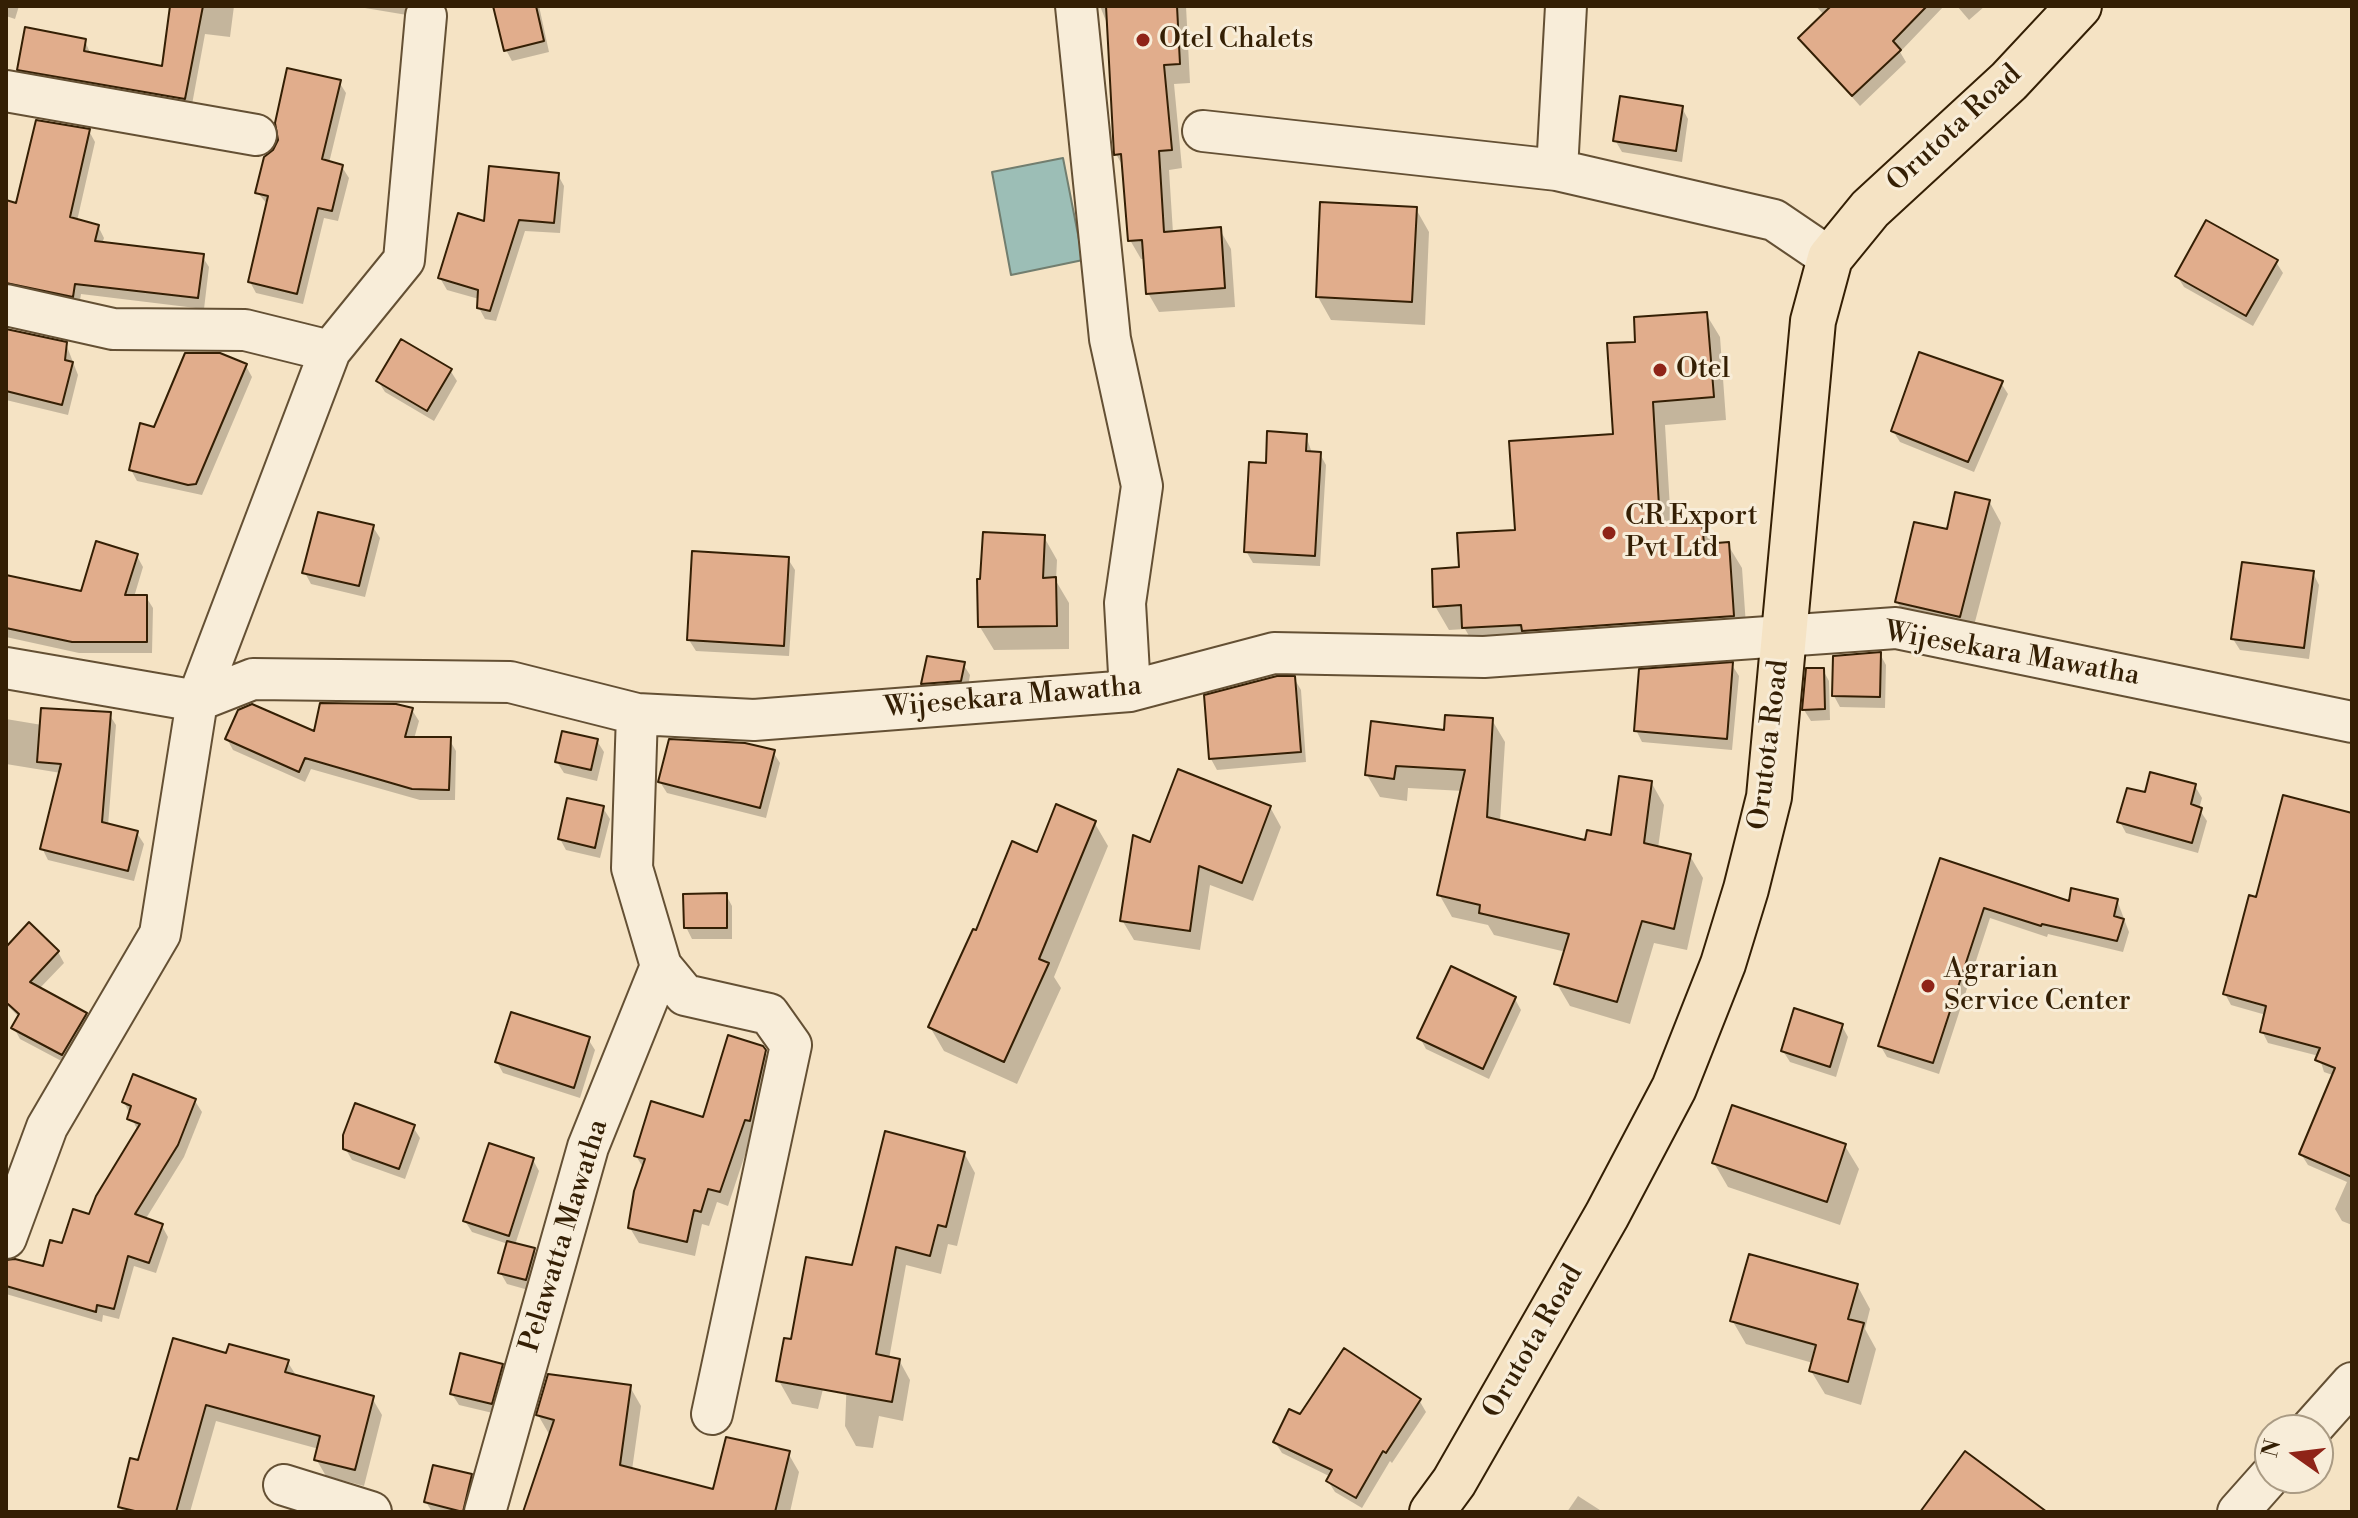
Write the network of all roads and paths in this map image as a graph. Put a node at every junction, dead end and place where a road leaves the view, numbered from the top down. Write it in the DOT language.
graph roads {
  1 [pos="1076,6"];
  2 [pos="1566,6"];
  3 [pos="2079,6"];
  4 [pos="426,16"];
  5 [pos="6,91"];
  6 [pos="1203,131"];
  7 [pos="256,135"];
  8 [pos="1557,170"];
  9 [pos="1830,258"];
  10 [pos="6,305"];
  11 [pos="330,351"];
  12 [pos="1785,635"];
  13 [pos="6,668"];
  14 [pos="1130,691"];
  15 [pos="197,701"];
  16 [pos="637,714"];
  17 [pos="2352,722"];
  18 [pos="661,966"];
  19 [pos="6,1238"];
  20 [pos="2352,1383"];
  21 [pos="712,1414"];
  22 [pos="2324,1414"];
  23 [pos="284,1485"];
  24 [pos="2254,1494"];
  25 [pos="371,1512"];
  26 [pos="485,1512"];
  27 [pos="1432,1512"];
  28 [pos="2238,1512"];
  1 -- 14 [label="street"];
  2 -- 8 [label="street"];
  3 -- 9 [label="main road, Orutota Road"];
  4 -- 11 [label="street"];
  5 -- 7 [label="street"];
  6 -- 8 [label="street"];
  8 -- 9 [label="street"];
  9 -- 12 [label="main road, Orutota Road"];
  10 -- 11 [label="street"];
  11 -- 15 [label="street"];
  12 -- 14 [label="street, Wijesekara Mawatha"];
  12 -- 17 [label="street, Wijesekara Mawatha"];
  12 -- 27 [label="main road, Orutota Road"];
  13 -- 15 [label="street"];
  14 -- 16 [label="street, Wijesekara Mawatha"];
  15 -- 16 [label="street, Wijesekara Mawatha"];
  15 -- 19 [label="street"];
  16 -- 18 [label="street"];
  18 -- 21 [label="street"];
  18 -- 26 [label="street, Pelawatta Mawatha"];
  20 -- 22 [label="street"];
  23 -- 25 [label="street"];
  24 -- 28 [label="street"];
}
